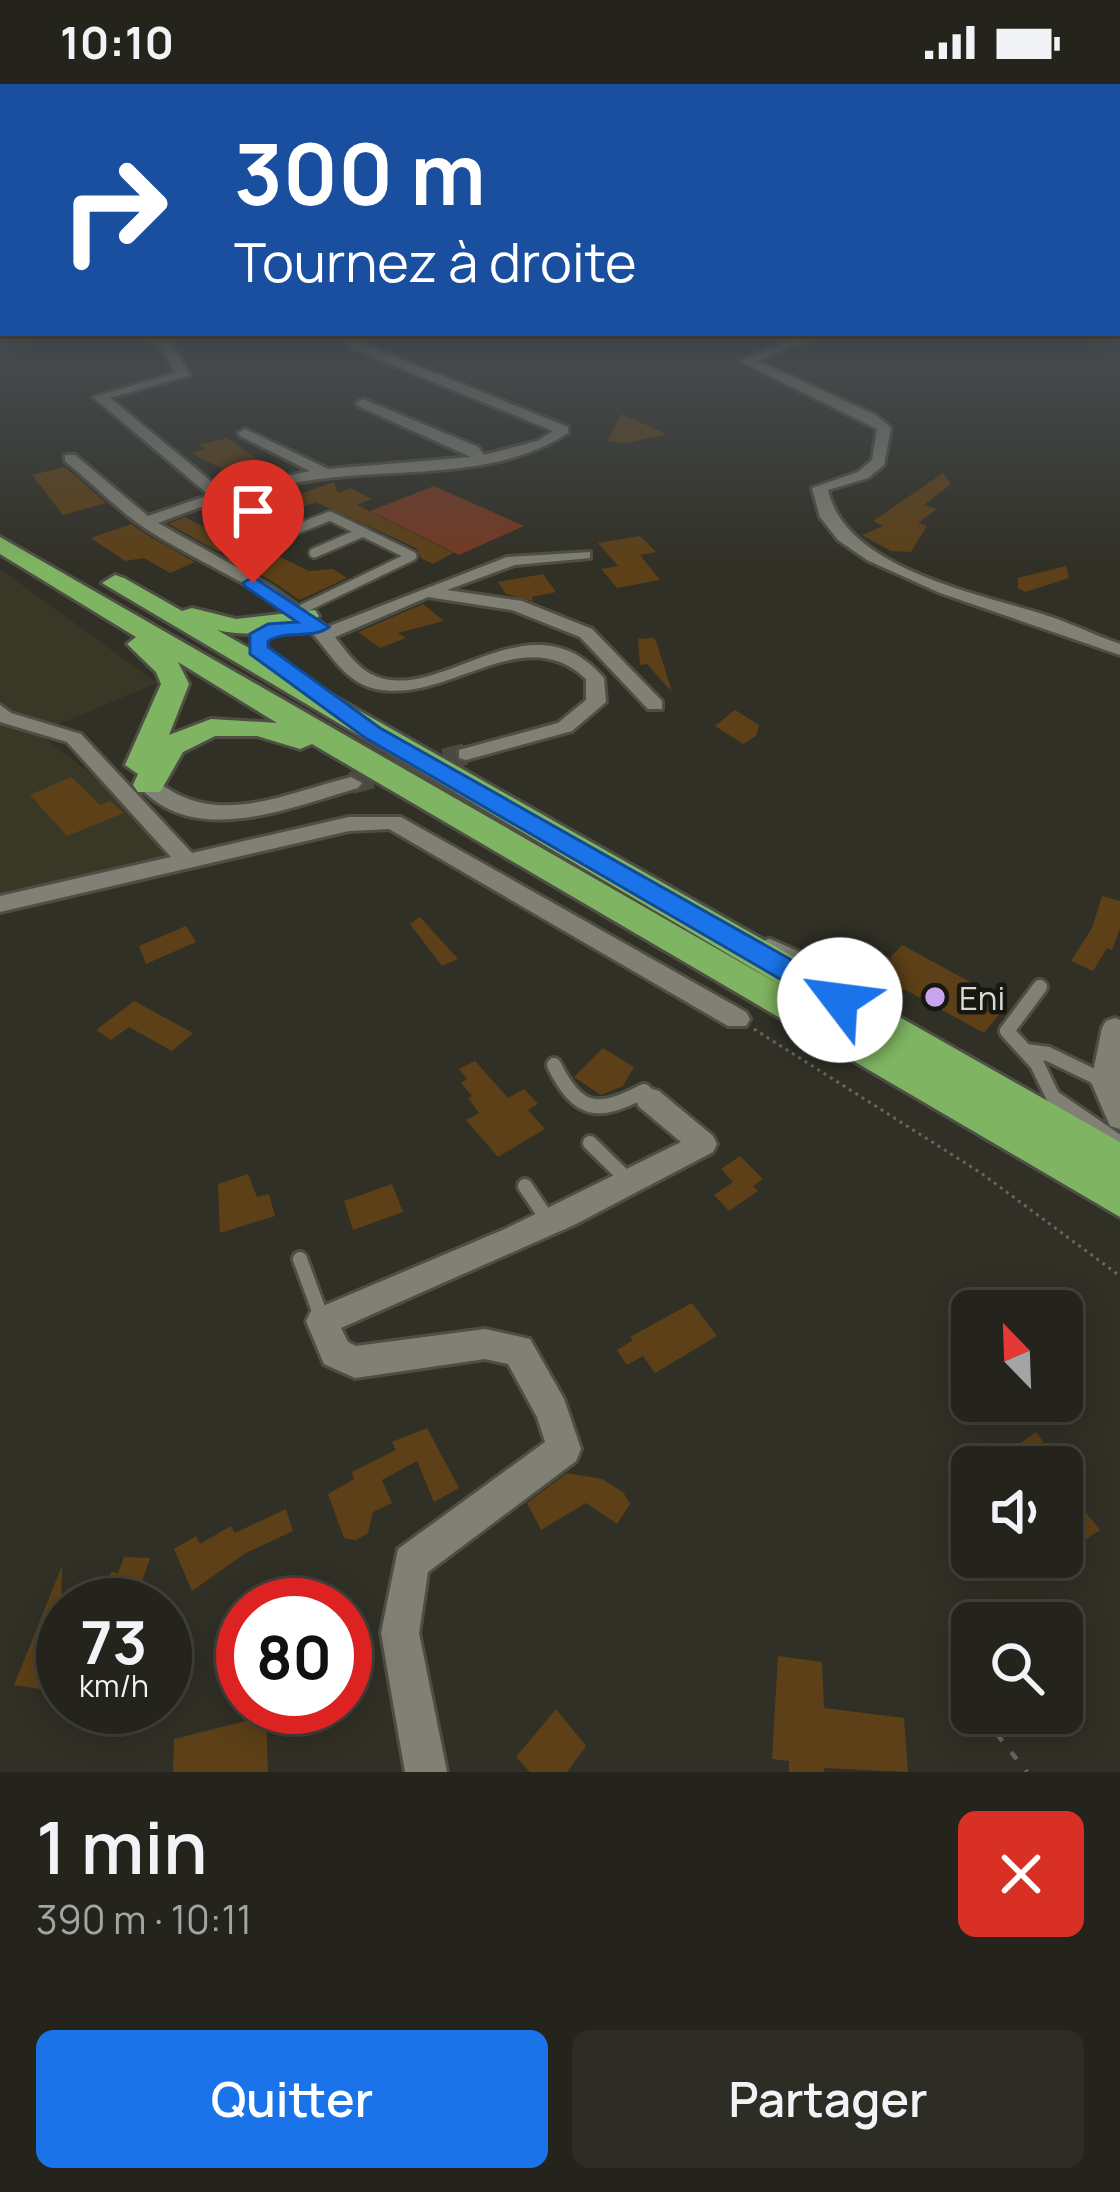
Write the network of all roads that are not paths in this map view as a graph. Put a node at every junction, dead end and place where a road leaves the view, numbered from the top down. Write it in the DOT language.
graph roads {
  1 [pos="115,409"];
  2 [pos="376,409"];
  3 [pos="511,409"];
  4 [pos="852,409"];
  5 [pos="245,434"];
  6 [pos="255,448"];
  7 [pos="70,458"];
  8 [pos="480,459"];
  9 [pos="319,475"];
  10 [pos="220,496"];
  11 [pos="0,519"];
  12 [pos="148,522"];
  13 [pos="290,532"];
  14 [pos="363,532"];
  15 [pos="0,544"];
  16 [pos="314,553"];
  17 [pos="584,555"];
  18 [pos="76,574"];
  19 [pos="426,592"];
  20 [pos="312,622"];
  21 [pos="1120,650"];
  22 [pos="655,706"];
  23 [pos="0,711"];
  24 [pos="372,733"];
  25 [pos="466,754"];
  26 [pos="351,783"];
  27 [pos="149,784"];
  28 [pos="278,802"];
  29 [pos="246,808"];
  30 [pos="465,822"];
  31 [pos="294,838"];
  32 [pos="259,847"];
  33 [pos="189,863"];
  34 [pos="640,884"];
  35 [pos="0,904"];
  36 [pos="884,964"];
  37 [pos="1040,987"];
  38 [pos="737,1018"];
  39 [pos="993,1022"];
  40 [pos="1115,1028"];
  41 [pos="1007,1031"];
  42 [pos="1026,1051"];
  43 [pos="554,1065"];
  44 [pos="1106,1082"];
  45 [pos="650,1099"];
  46 [pos="1120,1118"];
  47 [pos="590,1143"];
  48 [pos="1120,1143"];
  49 [pos="1120,1162"];
  50 [pos="632,1184"];
  51 [pos="526,1186"];
  52 [pos="1120,1198"];
  53 [pos="550,1224"];
  54 [pos="300,1259"];
  55 [pos="322,1321"];
  56 [pos="426,1772"];
  1 -- 10 [label="street"];
  2 -- 8 [label="street"];
  3 -- 8 [label="street"];
  4 -- 21 [label="street"];
  5 -- 9 [label="street"];
  6 -- 9 [label="street"];
  7 -- 12 [label="street"];
  8 -- 9 [label="street"];
  9 -- 10 [label="street"];
  10 -- 12 [label="street"];
  11 -- 18 [label="highway"];
  12 -- 20 [label="street"];
  13 -- 14 [label="lane"];
  14 -- 16 [label="lane"];
  14 -- 20 [label="lane"];
  15 -- 18 [label="highway"];
  17 -- 19 [label="street"];
  18 -- 20 [label="highway"];
  18 -- 24 [label="highway"];
  18 -- 27 [label="highway"];
  18 -- 30 [label="highway"];
  19 -- 20 [label="street"];
  19 -- 22 [label="street"];
  20 -- 24 [label="highway"];
  20 -- 25 [label="street"];
  23 -- 33 [label="street"];
  24 -- 34 [label="highway"];
  26 -- 28 [label="street"];
  27 -- 29 [label="street"];
  27 -- 30 [label="highway"];
  28 -- 29 [label="street"];
  28 -- 31 [label="street"];
  29 -- 32 [label="street"];
  30 -- 52 [label="highway"];
  31 -- 32 [label="street"];
  31 -- 38 [label="street"];
  32 -- 33 [label="street"];
  33 -- 35 [label="street"];
  34 -- 36 [label="lane"];
  34 -- 49 [label="highway"];
  37 -- 41 [label="lane"];
  39 -- 41 [label="lane"];
  40 -- 44 [label="street"];
  41 -- 42 [label="lane"];
  42 -- 44 [label="lane"];
  42 -- 48 [label="lane"];
  43 -- 45 [label="lane"];
  44 -- 46 [label="street"];
  45 -- 50 [label="street"];
  47 -- 50 [label="lane"];
  50 -- 53 [label="street"];
  51 -- 53 [label="lane"];
  53 -- 55 [label="street"];
  54 -- 55 [label="lane"];
  55 -- 56 [label="street"];
}
